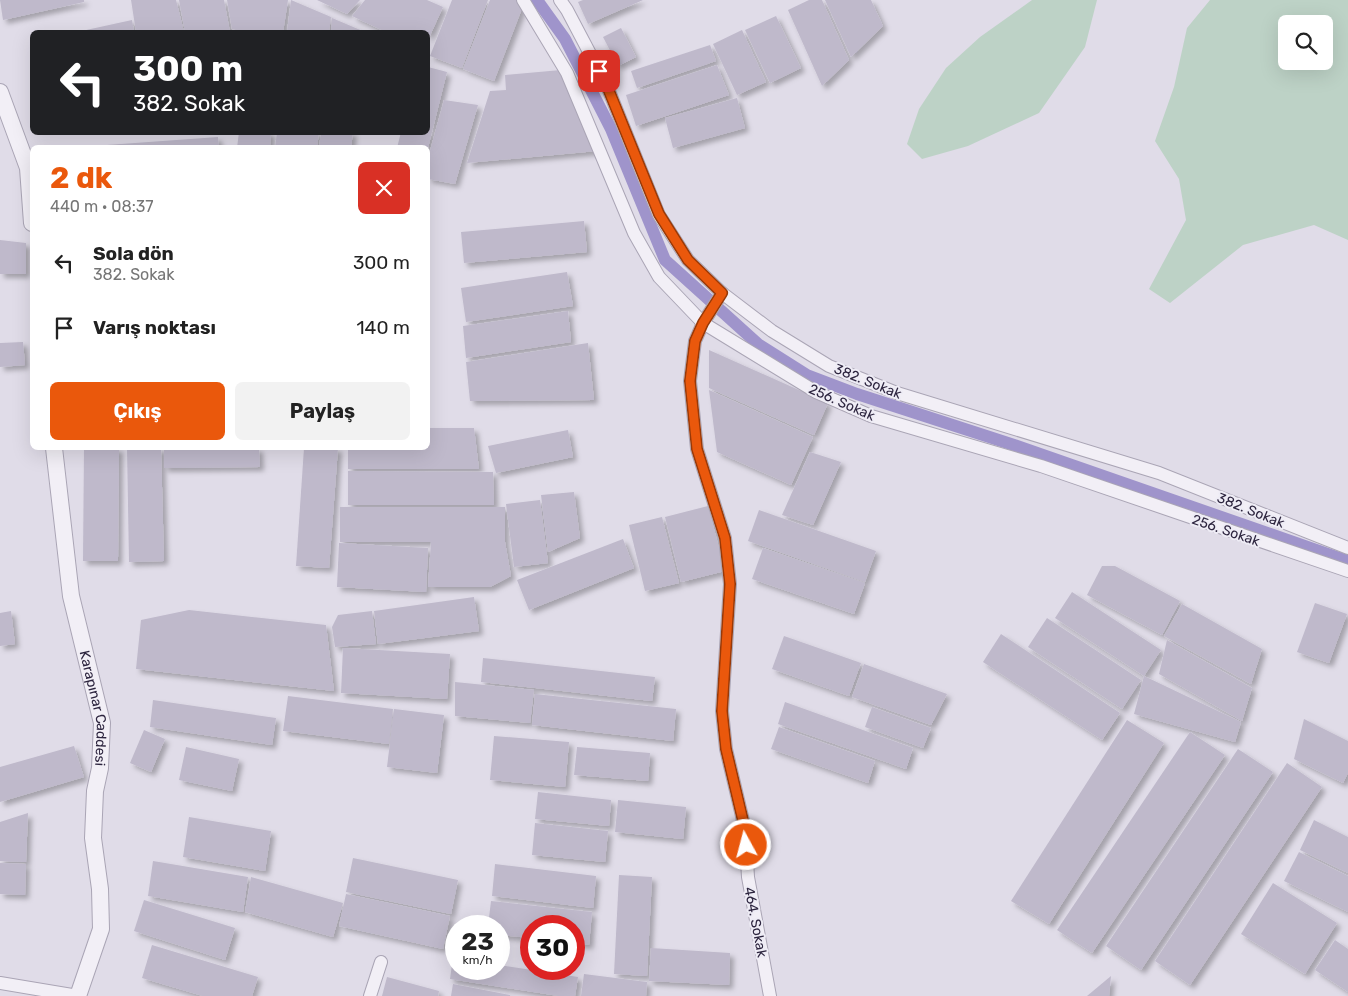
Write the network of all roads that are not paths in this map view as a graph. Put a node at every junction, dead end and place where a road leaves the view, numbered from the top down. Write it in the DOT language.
graph roads {
  1 [pos="523,0"];
  2 [pos="560,0"];
  3 [pos="0,92"];
  4 [pos="30,196"];
  5 [pos="721,294"];
  6 [pos="706,319"];
  7 [pos="54,450"];
  8 [pos="1348,548"];
  9 [pos="1348,571"];
  10 [pos="381,962"];
  11 [pos="0,982"];
  12 [pos="78,996"];
  13 [pos="370,996"];
  14 [pos="770,996"];
  1 -- 6 [label="street, 256. Sokak"];
  2 -- 5 [label="street, 382. Sokak"];
  3 -- 4 [label="street"];
  5 -- 6 [label="street, 464. Sokak"];
  5 -- 8 [label="street, 382. Sokak"];
  6 -- 9 [label="street, 256. Sokak"];
  6 -- 14 [label="street, 464. Sokak"];
  7 -- 12 [label="street, Karapınar Caddesi"];
  10 -- 13 [label="street"];
  11 -- 12 [label="street"];
}
